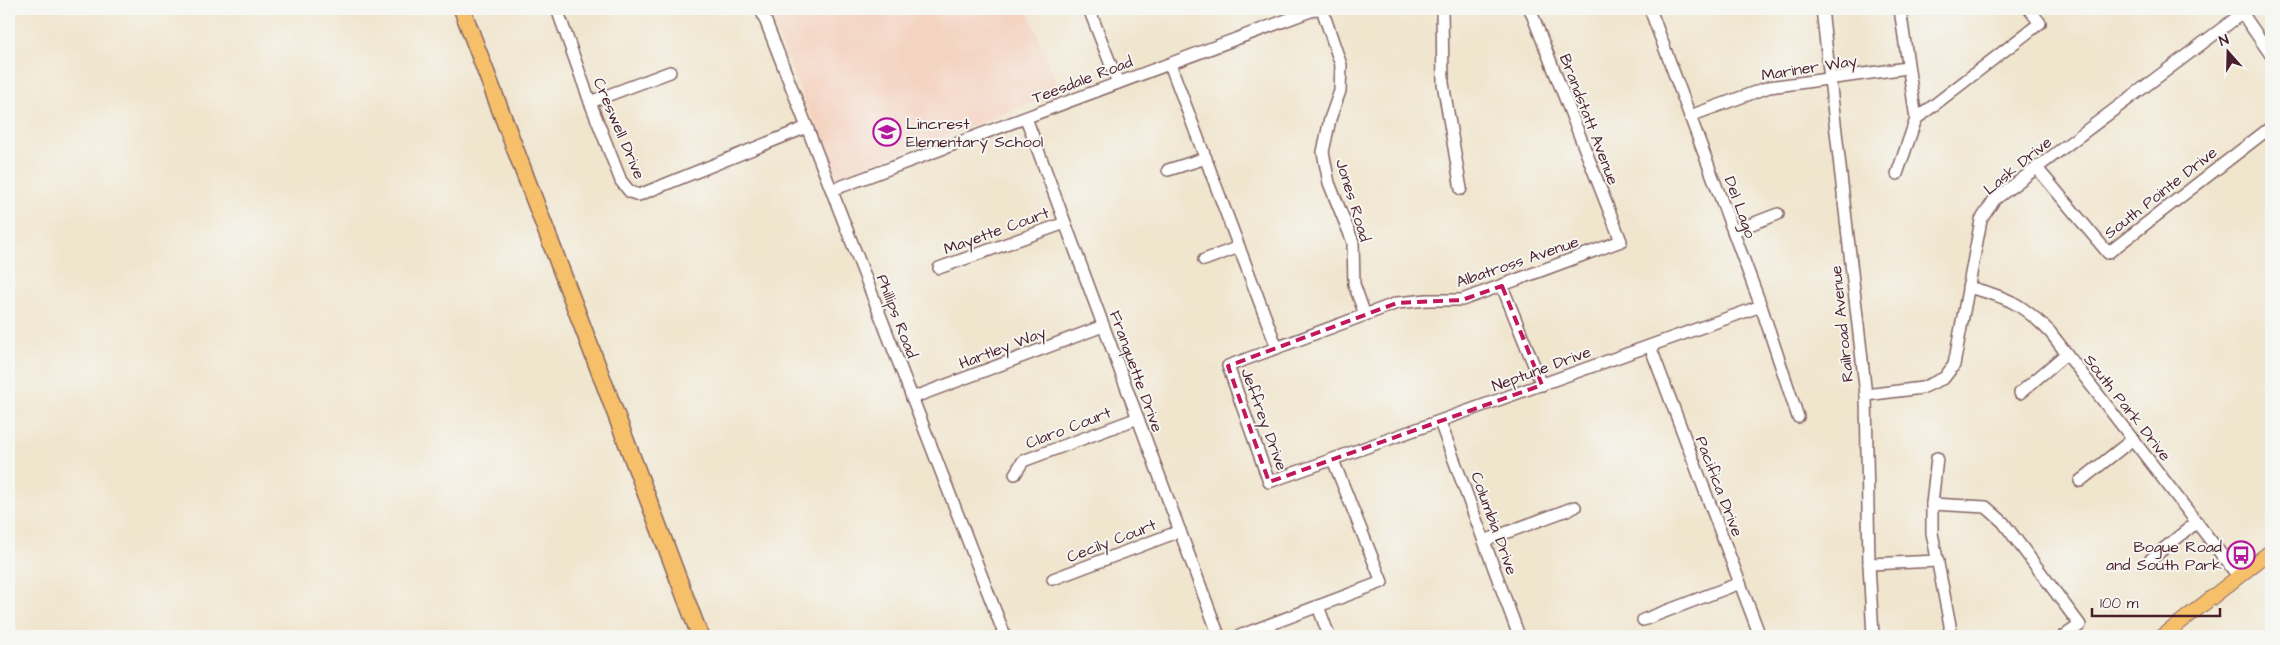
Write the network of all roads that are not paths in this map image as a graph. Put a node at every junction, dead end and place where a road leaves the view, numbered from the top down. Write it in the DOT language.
graph roads {
  1 [pos="462,9"];
  2 [pos="557,9"];
  3 [pos="761,9"];
  4 [pos="1089,9"];
  5 [pos="1316,9"];
  6 [pos="1322,9"];
  7 [pos="1442,9"];
  8 [pos="1530,9"];
  9 [pos="1650,9"];
  10 [pos="1822,9"];
  11 [pos="1900,9"];
  12 [pos="2029,9"];
  13 [pos="2245,11"];
  14 [pos="2271,55"];
  15 [pos="1170,64"];
  16 [pos="1907,68"];
  17 [pos="670,72"];
  18 [pos="1830,79"];
  19 [pos="1118,83"];
  20 [pos="590,102"];
  21 [pos="1690,116"];
  22 [pos="1026,118"];
  23 [pos="1916,120"];
  24 [pos="807,127"];
  25 [pos="2271,127"];
  26 [pos="1206,158"];
  27 [pos="2037,168"];
  28 [pos="1168,170"];
  29 [pos="1897,174"];
  30 [pos="1461,189"];
  31 [pos="832,190"];
  32 [pos="1778,214"];
  33 [pos="1065,222"];
  34 [pos="1733,231"];
  35 [pos="1621,241"];
  36 [pos="1239,247"];
  37 [pos="1204,260"];
  38 [pos="939,268"];
  39 [pos="1502,286"];
  40 [pos="1968,287"];
  41 [pos="1761,306"];
  42 [pos="1365,315"];
  43 [pos="1103,326"];
  44 [pos="1650,346"];
  45 [pos="1277,348"];
  46 [pos="2066,354"];
  47 [pos="1542,385"];
  48 [pos="2020,392"];
  49 [pos="1866,395"];
  50 [pos="912,398"];
  51 [pos="1798,417"];
  52 [pos="1138,418"];
  53 [pos="1440,422"];
  54 [pos="2132,439"];
  55 [pos="1937,458"];
  56 [pos="1333,460"];
  57 [pos="1015,474"];
  58 [pos="2080,481"];
  59 [pos="1932,504"];
  60 [pos="1576,507"];
  61 [pos="2197,522"];
  62 [pos="1180,531"];
  63 [pos="1484,541"];
  64 [pos="2271,551"];
  65 [pos="2151,559"];
  66 [pos="1938,561"];
  67 [pos="1869,564"];
  68 [pos="2238,576"];
  69 [pos="1053,579"];
  70 [pos="1740,583"];
  71 [pos="1318,606"];
  72 [pos="1643,620"];
  73 [pos="700,636"];
  74 [pos="1005,636"];
  75 [pos="1219,636"];
  76 [pos="1239,636"];
  77 [pos="1329,636"];
  78 [pos="1520,636"];
  79 [pos="1760,636"];
  80 [pos="1873,636"];
  81 [pos="1950,636"];
  82 [pos="2064,636"];
  83 [pos="2163,636"];
  1 -- 73 [label="highway"];
  2 -- 20 [label="street, Creswell Drive"];
  3 -- 24 [label="street, Phillips Road"];
  4 -- 19 [label="street"];
  5 -- 15 [label="street, Teesdale Road"];
  6 -- 42 [label="street, Jones Road"];
  7 -- 30 [label="street"];
  8 -- 35 [label="street, Brandstatt Avenue"];
  9 -- 21 [label="street, Del Lago"];
  10 -- 18 [label="street, Railroad Avenue"];
  11 -- 16 [label="street"];
  12 -- 23 [label="street"];
  13 -- 14 [label="street"];
  13 -- 27 [label="street, Lask Drive"];
  15 -- 19 [label="street, Teesdale Road"];
  15 -- 26 [label="street"];
  16 -- 18 [label="street, Mariner Way"];
  16 -- 23 [label="street"];
  17 -- 20 [label="street"];
  18 -- 21 [label="street, Mariner Way"];
  18 -- 49 [label="street, Railroad Avenue"];
  19 -- 22 [label="street, Teesdale Road"];
  20 -- 24 [label="street, Creswell Drive"];
  21 -- 34 [label="street, Del Lago"];
  22 -- 31 [label="street, Teesdale Road"];
  22 -- 33 [label="street, Franquette Drive"];
  23 -- 29 [label="street"];
  24 -- 31 [label="street, Phillips Road"];
  25 -- 27 [label="street, South Pointe Drive"];
  26 -- 28 [label="street"];
  26 -- 36 [label="street"];
  27 -- 40 [label="street, Lask Drive"];
  31 -- 50 [label="street, Phillips Road"];
  32 -- 34 [label="street"];
  33 -- 38 [label="street, Mayette Court"];
  33 -- 43 [label="street, Franquette Drive"];
  34 -- 41 [label="street, Del Lago"];
  35 -- 39 [label="street, Albatross Avenue"];
  36 -- 37 [label="street"];
  36 -- 45 [label="street"];
  39 -- 42 [label="street, Albatross Avenue"];
  39 -- 47 [label="street"];
  40 -- 46 [label="street, South Park Drive"];
  40 -- 49 [label="street, Lask Drive"];
  41 -- 44 [label="street, Neptune Drive"];
  41 -- 51 [label="street, Del Lago"];
  42 -- 45 [label="street, Albatross Avenue"];
  43 -- 50 [label="street, Hartley Way"];
  43 -- 52 [label="street, Franquette Drive"];
  44 -- 47 [label="street, Neptune Drive"];
  44 -- 70 [label="street, Pacifica Drive"];
  45 -- 56 [label="street, Jeffrey Drive"];
  46 -- 48 [label="street"];
  46 -- 54 [label="street, South Park Drive"];
  47 -- 53 [label="street, Neptune Drive"];
  49 -- 67 [label="street, Railroad Avenue"];
  50 -- 74 [label="street, Phillips Road"];
  52 -- 57 [label="street, Claro Court"];
  52 -- 62 [label="street, Franquette Drive"];
  53 -- 56 [label="street, Neptune Drive"];
  53 -- 63 [label="street, Columbia Drive"];
  54 -- 58 [label="street"];
  54 -- 61 [label="street, South Park Drive"];
  55 -- 59 [label="street"];
  56 -- 71 [label="street"];
  59 -- 66 [label="street"];
  59 -- 82 [label="street"];
  60 -- 63 [label="street"];
  61 -- 65 [label="street"];
  61 -- 68 [label="street, South Park Drive"];
  62 -- 69 [label="street, Cecily Court"];
  62 -- 75 [label="street, Franquette Drive"];
  63 -- 78 [label="street, Columbia Drive"];
  64 -- 68 [label="main road"];
  66 -- 67 [label="street"];
  66 -- 81 [label="street"];
  67 -- 80 [label="street, Railroad Avenue"];
  68 -- 83 [label="main road"];
  70 -- 72 [label="street"];
  70 -- 79 [label="street, Pacifica Drive"];
  71 -- 76 [label="street"];
  71 -- 77 [label="street"];
}
